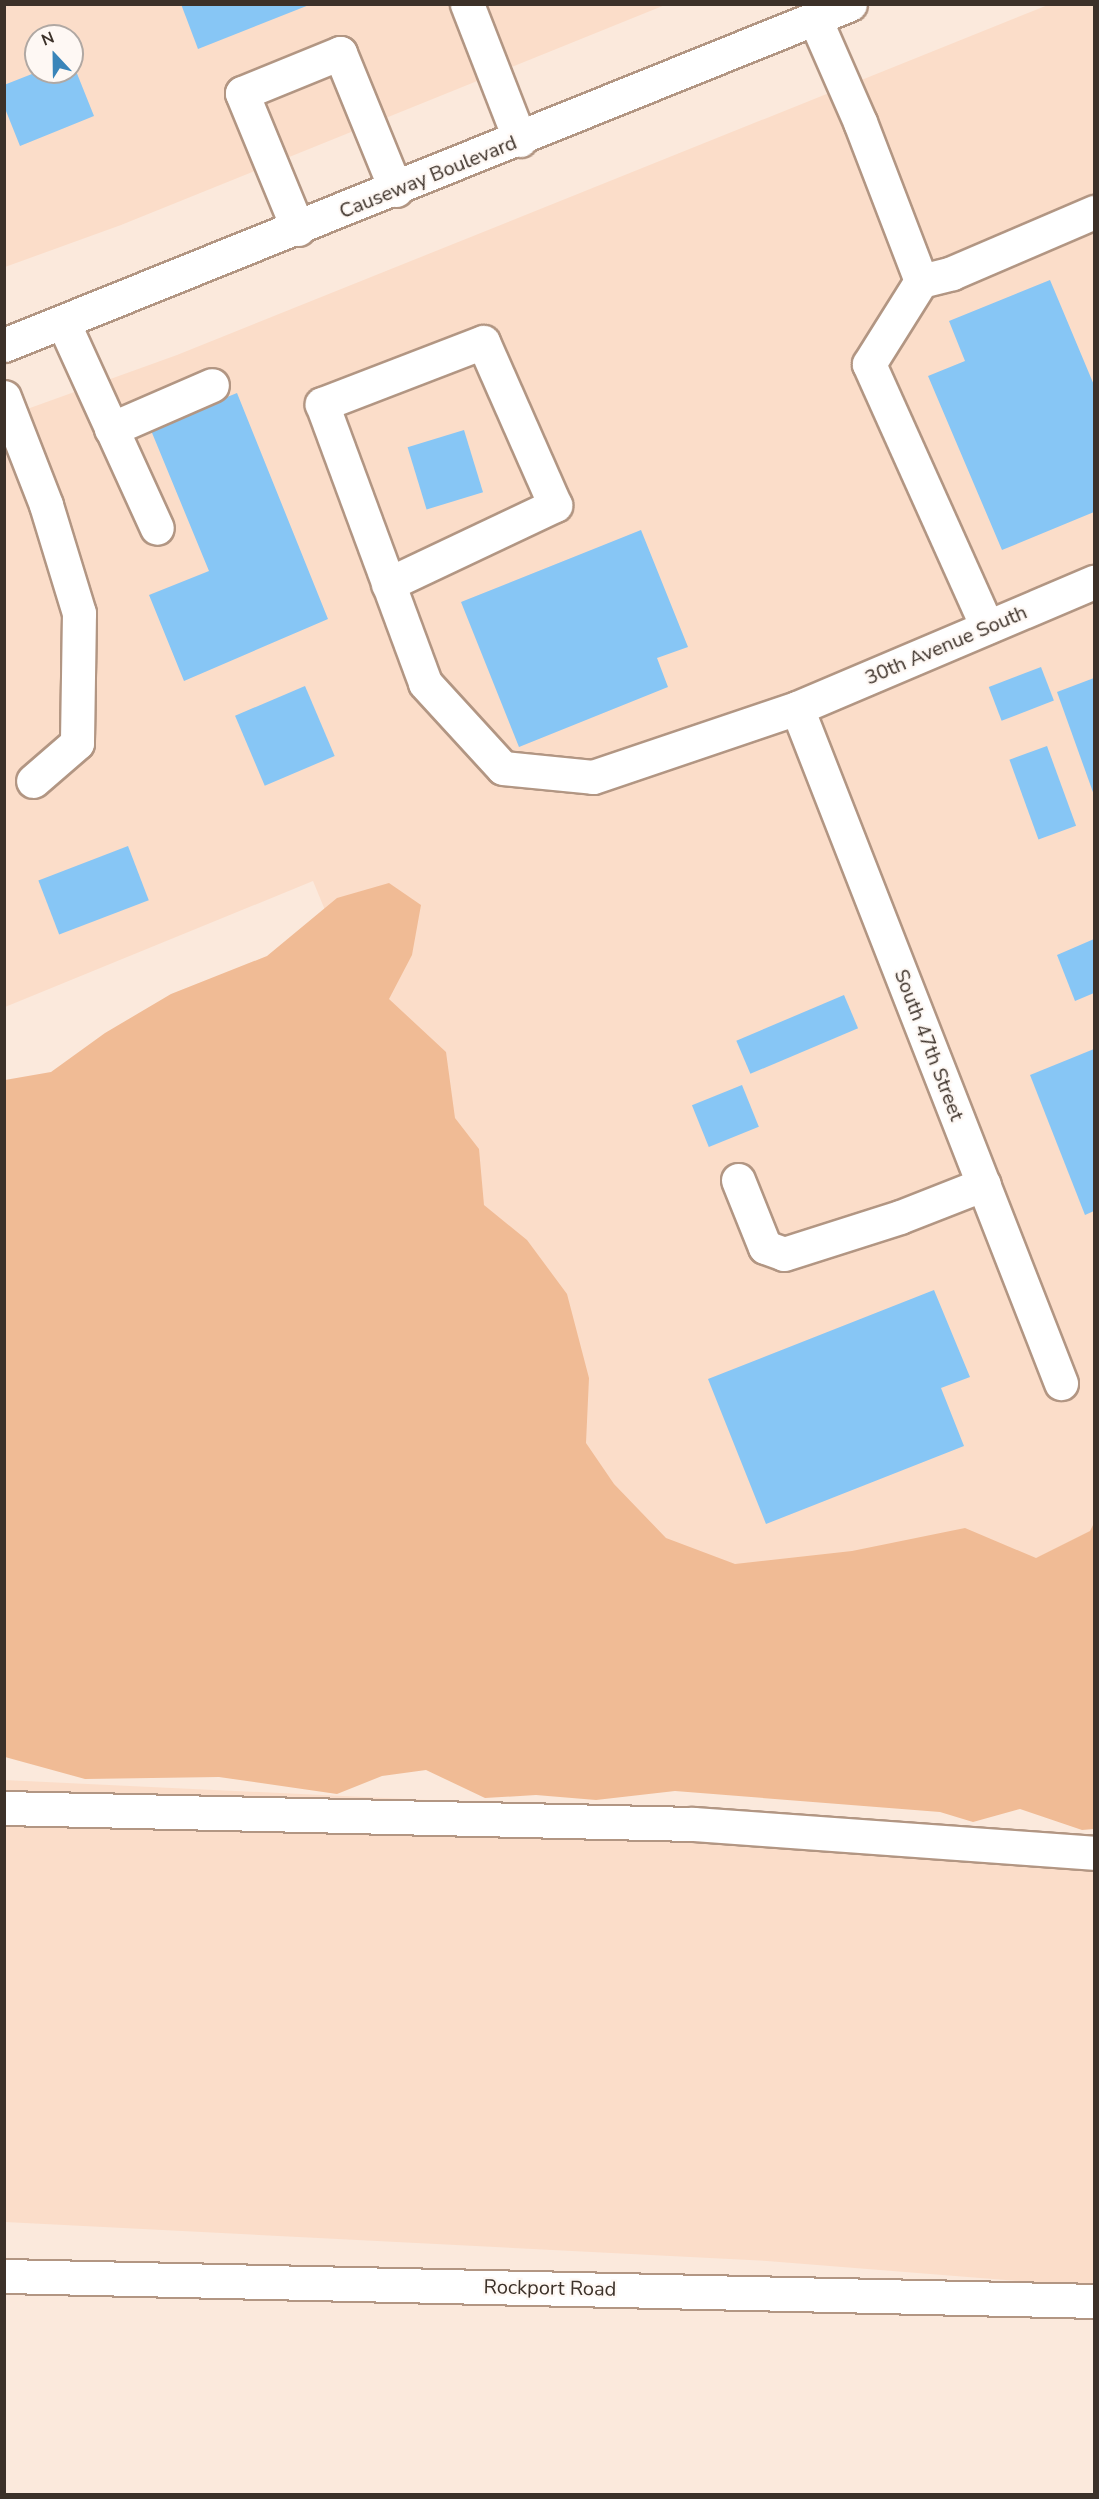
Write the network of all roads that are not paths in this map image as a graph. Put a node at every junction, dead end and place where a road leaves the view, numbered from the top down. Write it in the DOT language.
graph roads {
  1 [pos="467,4"];
  2 [pos="850,4"];
  3 [pos="815,19"];
  4 [pos="520,140"];
  5 [pos="396,190"];
  6 [pos="1095,212"];
  7 [pos="298,229"];
  8 [pos="921,281"];
  9 [pos="63,322"];
  10 [pos="4,345"];
  11 [pos="212,385"];
  12 [pos="4,397"];
  13 [pos="111,429"];
  14 [pos="157,528"];
  15 [pos="1095,582"];
  16 [pos="388,584"];
  17 [pos="987,627"];
  18 [pos="797,708"];
  19 [pos="33,781"];
  20 [pos="738,1179"];
  21 [pos="984,1184"];
  22 [pos="1061,1383"];
  23 [pos="4,1808"];
  24 [pos="1095,1853"];
  25 [pos="4,2276"];
  26 [pos="1095,2301"];
  1 -- 4 [label="street"];
  2 -- 3 [label="street, Causeway Boulevard"];
  3 -- 4 [label="street, Causeway Boulevard"];
  3 -- 8 [label="street"];
  4 -- 5 [label="street, Causeway Boulevard"];
  5 -- 7 [label="street, Causeway Boulevard"];
  5 -- 7 [label="street"];
  6 -- 8 [label="street"];
  7 -- 9 [label="street, Causeway Boulevard"];
  8 -- 17 [label="street"];
  9 -- 10 [label="street, Causeway Boulevard"];
  9 -- 13 [label="street"];
  11 -- 13 [label="street"];
  12 -- 19 [label="street"];
  13 -- 14 [label="street"];
  15 -- 17 [label="street, 30th Avenue South"];
  16 -- 16 [label="street, 30th Avenue South"];
  16 -- 18 [label="street, 30th Avenue South"];
  17 -- 18 [label="street, 30th Avenue South"];
  18 -- 21 [label="street, South 47th Street"];
  20 -- 21 [label="street"];
  21 -- 22 [label="street, South 47th Street"];
  23 -- 24 [label="street"];
  25 -- 26 [label="street, Rockport Road"];
}
